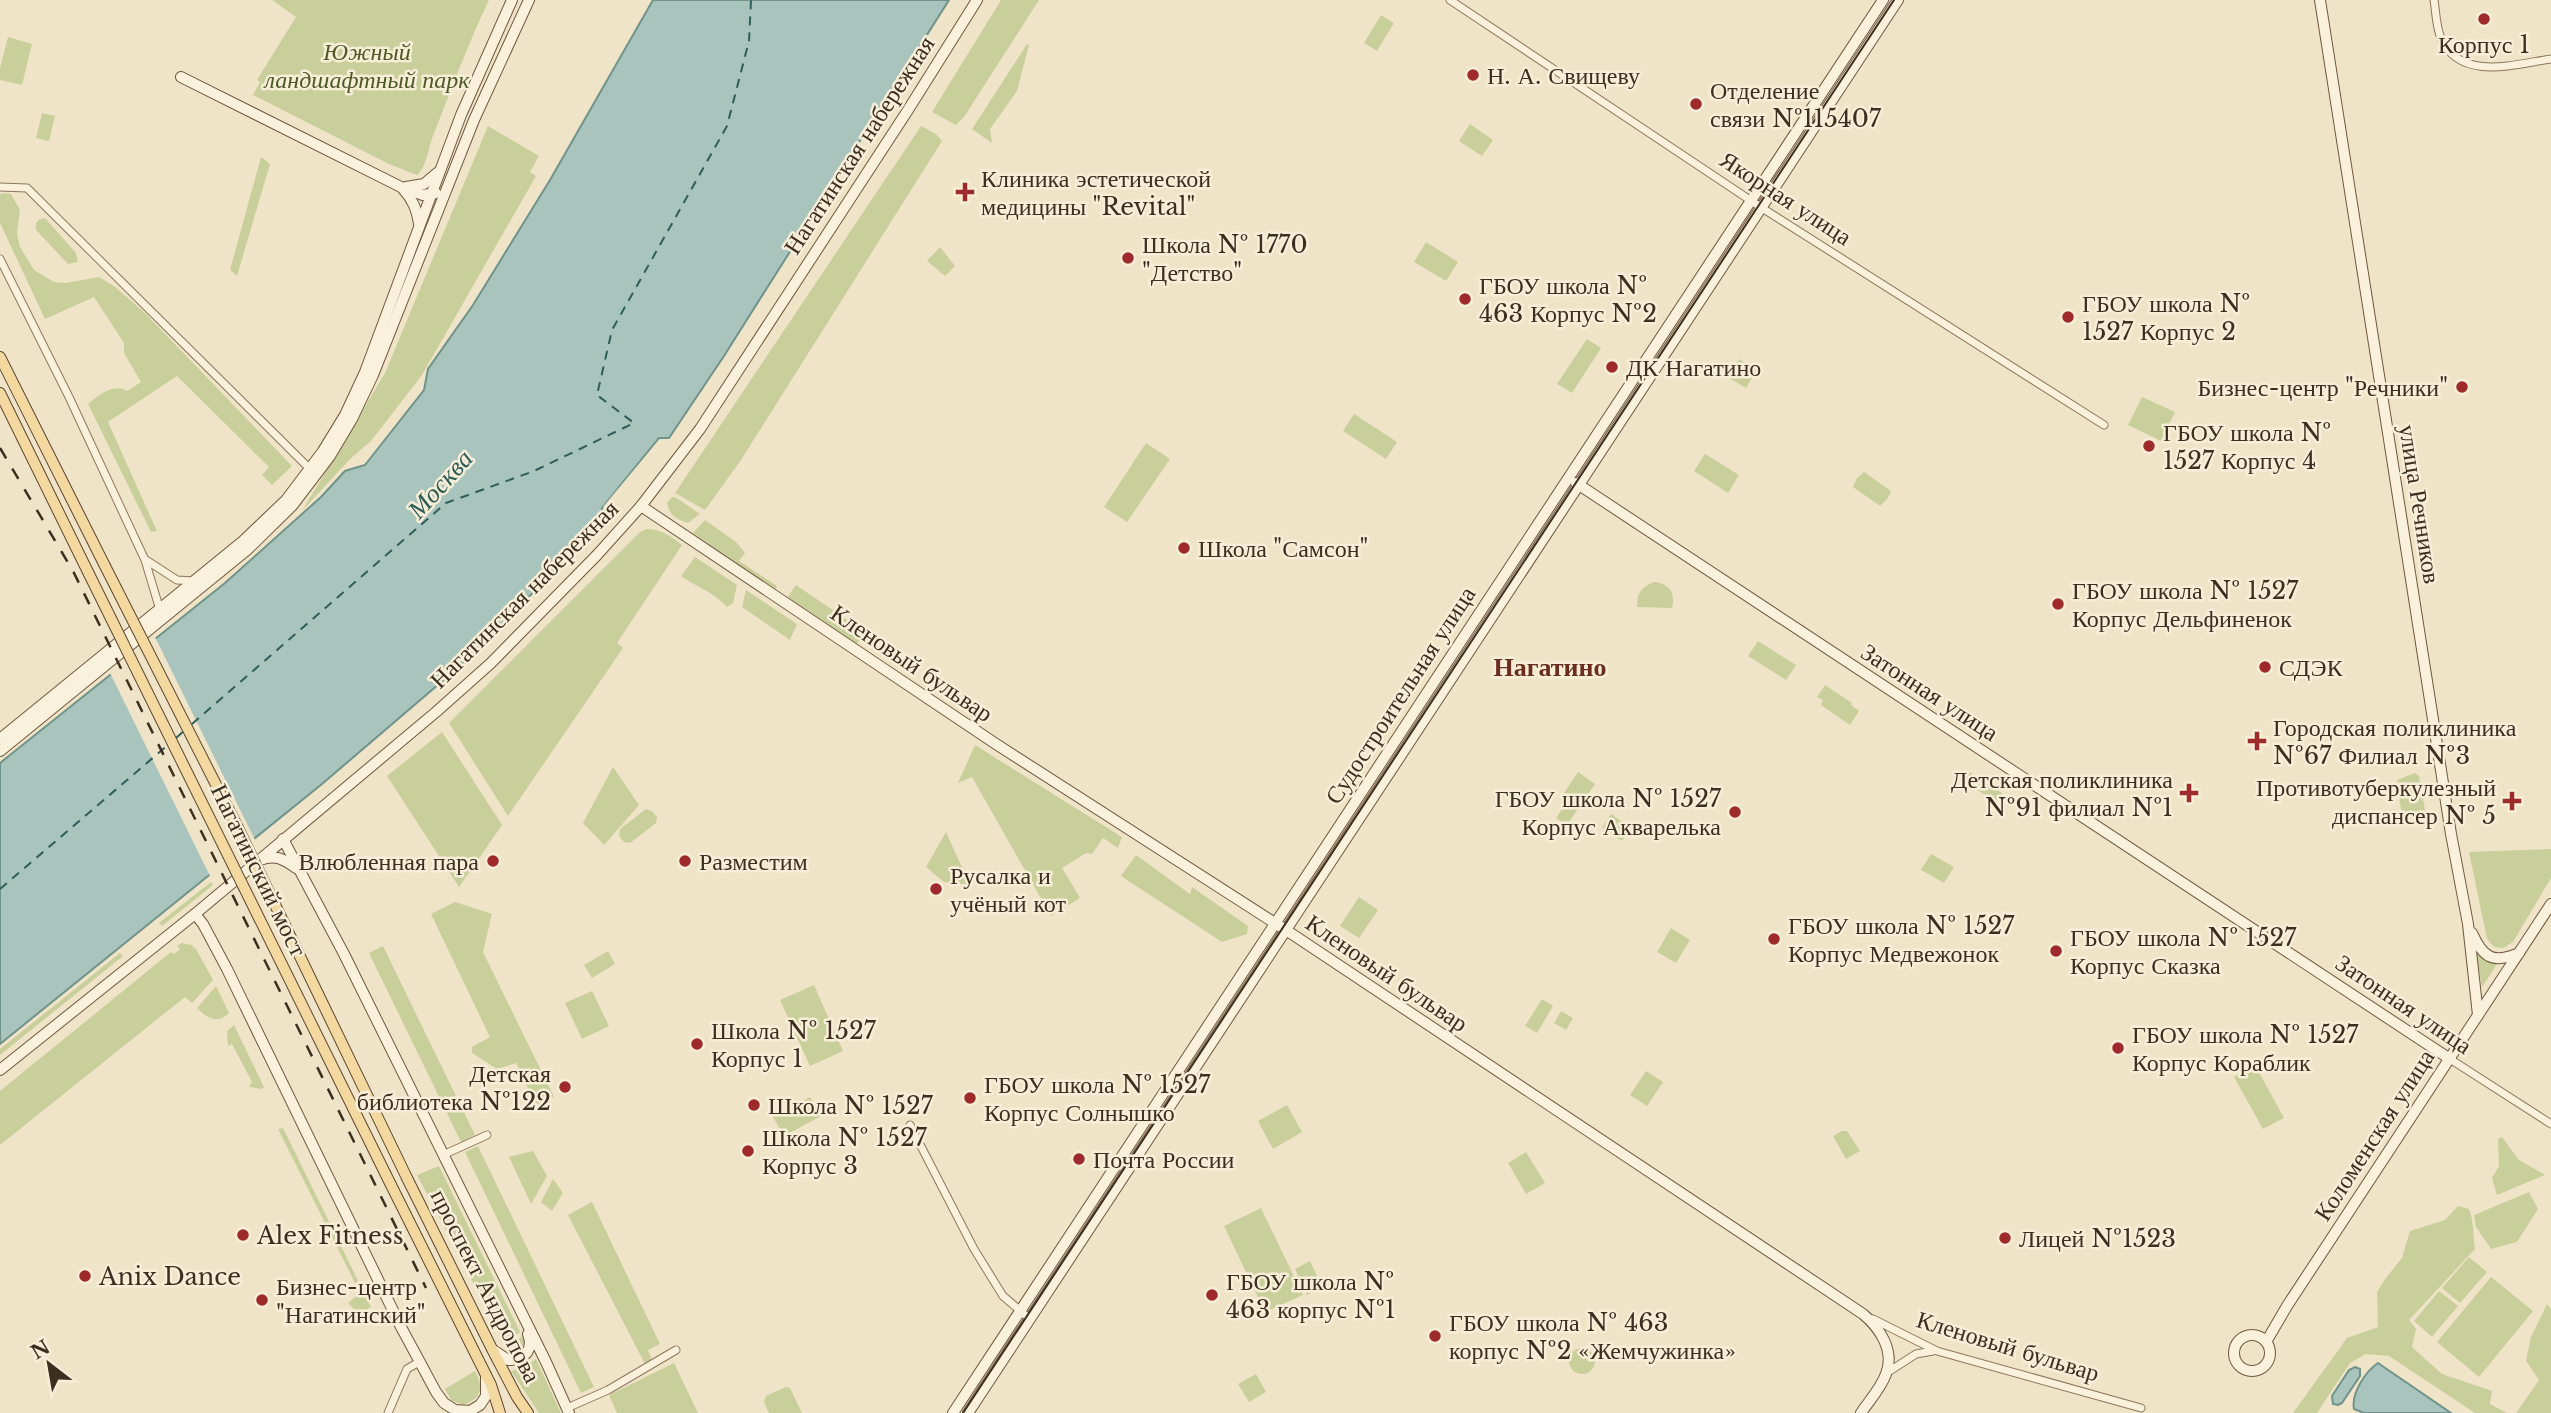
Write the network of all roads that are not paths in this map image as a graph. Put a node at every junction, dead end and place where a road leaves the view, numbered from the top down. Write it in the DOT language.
graph roads {
  1 [pos="512,0"];
  2 [pos="529,0"];
  3 [pos="977,0"];
  4 [pos="1450,0"];
  5 [pos="1883,0"];
  6 [pos="1898,0"];
  7 [pos="2320,0"];
  8 [pos="2434,0"];
  9 [pos="2551,59"];
  10 [pos="181,77"];
  11 [pos="439,170"];
  12 [pos="450,183"];
  13 [pos="0,187"];
  14 [pos="401,187"];
  15 [pos="432,194"];
  16 [pos="1751,201"];
  17 [pos="1762,207"];
  18 [pos="419,228"];
  19 [pos="0,259"];
  20 [pos="0,357"];
  21 [pos="0,393"];
  22 [pos="2104,425"];
  23 [pos="310,469"];
  24 [pos="1568,478"];
  25 [pos="1579,485"];
  26 [pos="640,506"];
  27 [pos="145,560"];
  28 [pos="197,580"];
  29 [pos="160,611"];
  30 [pos="0,739"];
  31 [pos="0,751"];
  32 [pos="283,839"];
  33 [pos="257,861"];
  34 [pos="300,872"];
  35 [pos="2551,904"];
  36 [pos="195,914"];
  37 [pos="1275,924"];
  38 [pos="2468,924"];
  39 [pos="1285,931"];
  40 [pos="2519,953"];
  41 [pos="2478,1015"];
  42 [pos="2450,1059"];
  43 [pos="0,1070"];
  44 [pos="2551,1124"];
  45 [pos="911,1125"];
  46 [pos="486,1135"];
  47 [pos="443,1155"];
  48 [pos="407,1178"];
  49 [pos="391,1185"];
  50 [pos="1019,1312"];
  51 [pos="1863,1314"];
  52 [pos="2279,1319"];
  53 [pos="1030,1320"];
  54 [pos="526,1324"];
  55 [pos="2254,1335"];
  56 [pos="2266,1342"];
  57 [pos="492,1349"];
  58 [pos="676,1350"];
  59 [pos="1937,1352"];
  60 [pos="419,1362"];
  61 [pos="1887,1373"];
  62 [pos="486,1375"];
  63 [pos="436,1392"];
  64 [pos="2141,1408"];
  65 [pos="568,1410"];
  66 [pos="388,1413"];
  67 [pos="444,1413"];
  68 [pos="500,1413"];
  69 [pos="528,1413"];
  70 [pos="953,1413"];
  71 [pos="968,1413"];
  72 [pos="1861,1413"];
  1 -- 11 [label="street"];
  2 -- 12 [label="street"];
  3 -- 26 [label="street, Нагатинская набережная"];
  4 -- 16 [label="street, Якорная улица"];
  5 -- 16 [label="street, Судостроительная улица"];
  6 -- 17 [label="street, Судостроительная улица"];
  7 -- 38 [label="street, улица Речников"];
  8 -- 9 [label="street"];
  10 -- 14 [label="street"];
  11 -- 14 [label="street"];
  11 -- 15 [label="street"];
  12 -- 15 [label="street"];
  12 -- 31 [label="street"];
  13 -- 23 [label="street"];
  14 -- 15 [label="street"];
  14 -- 18 [label="street"];
  15 -- 18 [label="street"];
  16 -- 17 [label="street, Якорная улица"];
  16 -- 24 [label="street, Судостроительная улица"];
  17 -- 22 [label="street, Якорная улица"];
  17 -- 25 [label="street, Судостроительная улица"];
  18 -- 23 [label="street"];
  19 -- 27 [label="street"];
  20 -- 48 [label="main road, Нагатинский мост, bridge"];
  21 -- 49 [label="main road, Нагатинский мост, bridge"];
  23 -- 28 [label="street"];
  24 -- 25 [label="street, Затонная улица"];
  24 -- 37 [label="street, Судостроительная улица"];
  25 -- 39 [label="street, Судостроительная улица"];
  25 -- 42 [label="street, Затонная улица"];
  26 -- 32 [label="street, Нагатинская набережная"];
  26 -- 37 [label="street, Кленовый бульвар"];
  27 -- 28 [label="street"];
  27 -- 29 [label="street"];
  28 -- 29 [label="street"];
  29 -- 30 [label="street"];
  32 -- 33 [label="street, Нагатинская набережная"];
  32 -- 34 [label="street"];
  33 -- 34 [label="street"];
  33 -- 36 [label="street, Нагатинская набережная"];
  34 -- 47 [label="street"];
  35 -- 40 [label="street, Коломенская улица"];
  36 -- 43 [label="street, Нагатинская набережная"];
  36 -- 60 [label="street"];
  37 -- 39 [label="street, Кленовый бульвар"];
  37 -- 50 [label="street, Судостроительная улица"];
  38 -- 40 [label="street"];
  38 -- 41 [label="street, улица Речников"];
  39 -- 51 [label="street, Кленовый бульвар"];
  39 -- 53 [label="street, Судостроительная улица"];
  40 -- 41 [label="street, Коломенская улица"];
  41 -- 42 [label="street, Коломенская улица"];
  42 -- 44 [label="street, Затонная улица"];
  42 -- 52 [label="street, Коломенская улица"];
  45 -- 50 [label="street"];
  46 -- 47 [label="street"];
  47 -- 54 [label="street"];
  48 -- 57 [label="main road, проспект Андропова"];
  49 -- 62 [label="main road, проспект Андропова"];
  50 -- 53 [label="street"];
  50 -- 70 [label="street, Судостроительная улица"];
  51 -- 59 [label="street, Кленовый бульвар"];
  51 -- 61 [label="street"];
  52 -- 55 [label="street, Коломенская улица"];
  52 -- 56 [label="street, Коломенская улица"];
  53 -- 71 [label="street, Судостроительная улица"];
  54 -- 57 [label="street"];
  54 -- 65 [label="street"];
  55 -- 56 [label="street"];
  55 -- 56 [label="street, Коломенская улица"];
  57 -- 69 [label="main road, проспект Андропова"];
  58 -- 65 [label="street"];
  59 -- 61 [label="street"];
  59 -- 64 [label="street, Кленовый бульвар"];
  60 -- 63 [label="street"];
  60 -- 66 [label="street"];
  61 -- 72 [label="street"];
  62 -- 63 [label="street"];
  62 -- 68 [label="main road, проспект Андропова"];
  63 -- 67 [label="street"];
}
